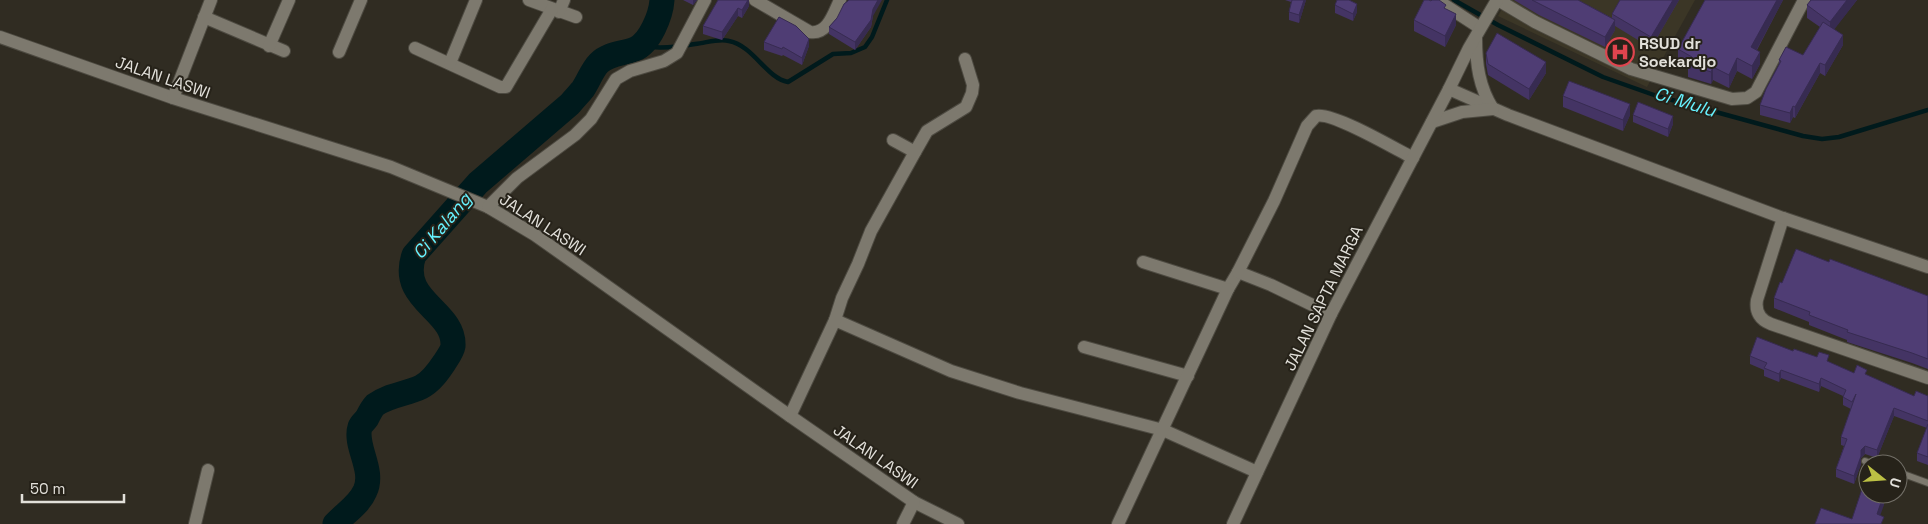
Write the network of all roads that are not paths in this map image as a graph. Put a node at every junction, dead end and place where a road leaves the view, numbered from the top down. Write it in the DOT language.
graph roads {
  1 [pos="211,0"];
  2 [pos="289,0"];
  3 [pos="361,0"];
  4 [pos="476,0"];
  5 [pos="529,0"];
  6 [pos="705,0"];
  7 [pos="755,0"];
  8 [pos="840,0"];
  9 [pos="1437,0"];
  10 [pos="1804,0"];
  11 [pos="1497,1"];
  12 [pos="558,7"];
  13 [pos="204,17"];
  14 [pos="576,17"];
  15 [pos="1480,30"];
  16 [pos="0,37"];
  17 [pos="269,46"];
  18 [pos="415,48"];
  19 [pos="284,51"];
  20 [pos="340,52"];
  21 [pos="966,60"];
  22 [pos="450,63"];
  23 [pos="1449,90"];
  24 [pos="173,98"];
  25 [pos="1493,109"];
  26 [pos="1432,122"];
  27 [pos="893,140"];
  28 [pos="915,152"];
  29 [pos="1413,158"];
  30 [pos="484,205"];
  31 [pos="1783,218"];
  32 [pos="1143,262"];
  33 [pos="1928,267"];
  34 [pos="1238,272"];
  35 [pos="1228,289"];
  36 [pos="1331,314"];
  37 [pos="835,320"];
  38 [pos="1084,347"];
  39 [pos="1188,376"];
  40 [pos="1928,378"];
  41 [pos="790,416"];
  42 [pos="1163,430"];
  43 [pos="208,470"];
  44 [pos="1257,472"];
  45 [pos="1908,476"];
  46 [pos="1928,483"];
  47 [pos="914,502"];
  48 [pos="195,524"];
  49 [pos="903,524"];
  50 [pos="958,524"];
  51 [pos="1118,524"];
  52 [pos="1233,524"];
  1 -- 13 [label="street"];
  2 -- 17 [label="street"];
  3 -- 20 [label="street"];
  4 -- 22 [label="street"];
  5 -- 12 [label="street"];
  6 -- 30 [label="street"];
  7 -- 8 [label="street"];
  9 -- 15 [label="street"];
  10 -- 11 [label="street"];
  11 -- 15 [label="street, JALAN SAPTA MARGA"];
  12 -- 14 [label="street"];
  12 -- 22 [label="street"];
  13 -- 17 [label="street"];
  13 -- 24 [label="street"];
  15 -- 23 [label="street, JALAN SAPTA MARGA"];
  15 -- 25 [label="street"];
  16 -- 24 [label="street, JALAN LASWI"];
  17 -- 19 [label="street"];
  18 -- 22 [label="street"];
  21 -- 28 [label="street"];
  23 -- 25 [label="street"];
  23 -- 26 [label="street, JALAN SAPTA MARGA"];
  24 -- 30 [label="street, JALAN LASWI"];
  25 -- 26 [label="street"];
  25 -- 31 [label="street"];
  26 -- 29 [label="street, JALAN SAPTA MARGA"];
  27 -- 28 [label="street"];
  28 -- 37 [label="street"];
  29 -- 34 [label="street"];
  29 -- 36 [label="street, JALAN SAPTA MARGA"];
  30 -- 41 [label="street, JALAN LASWI"];
  31 -- 33 [label="street"];
  31 -- 40 [label="street"];
  32 -- 35 [label="street"];
  34 -- 35 [label="street"];
  34 -- 36 [label="street"];
  35 -- 39 [label="street"];
  36 -- 44 [label="street, JALAN SAPTA MARGA"];
  37 -- 41 [label="street"];
  37 -- 42 [label="street"];
  38 -- 39 [label="street"];
  39 -- 42 [label="street"];
  41 -- 47 [label="street, JALAN LASWI"];
  42 -- 44 [label="street"];
  42 -- 51 [label="street"];
  43 -- 48 [label="street"];
  44 -- 52 [label="street, JALAN SAPTA MARGA"];
  45 -- 46 [label="lane"];
  47 -- 49 [label="street"];
  47 -- 50 [label="street, JALAN LASWI"];
}
